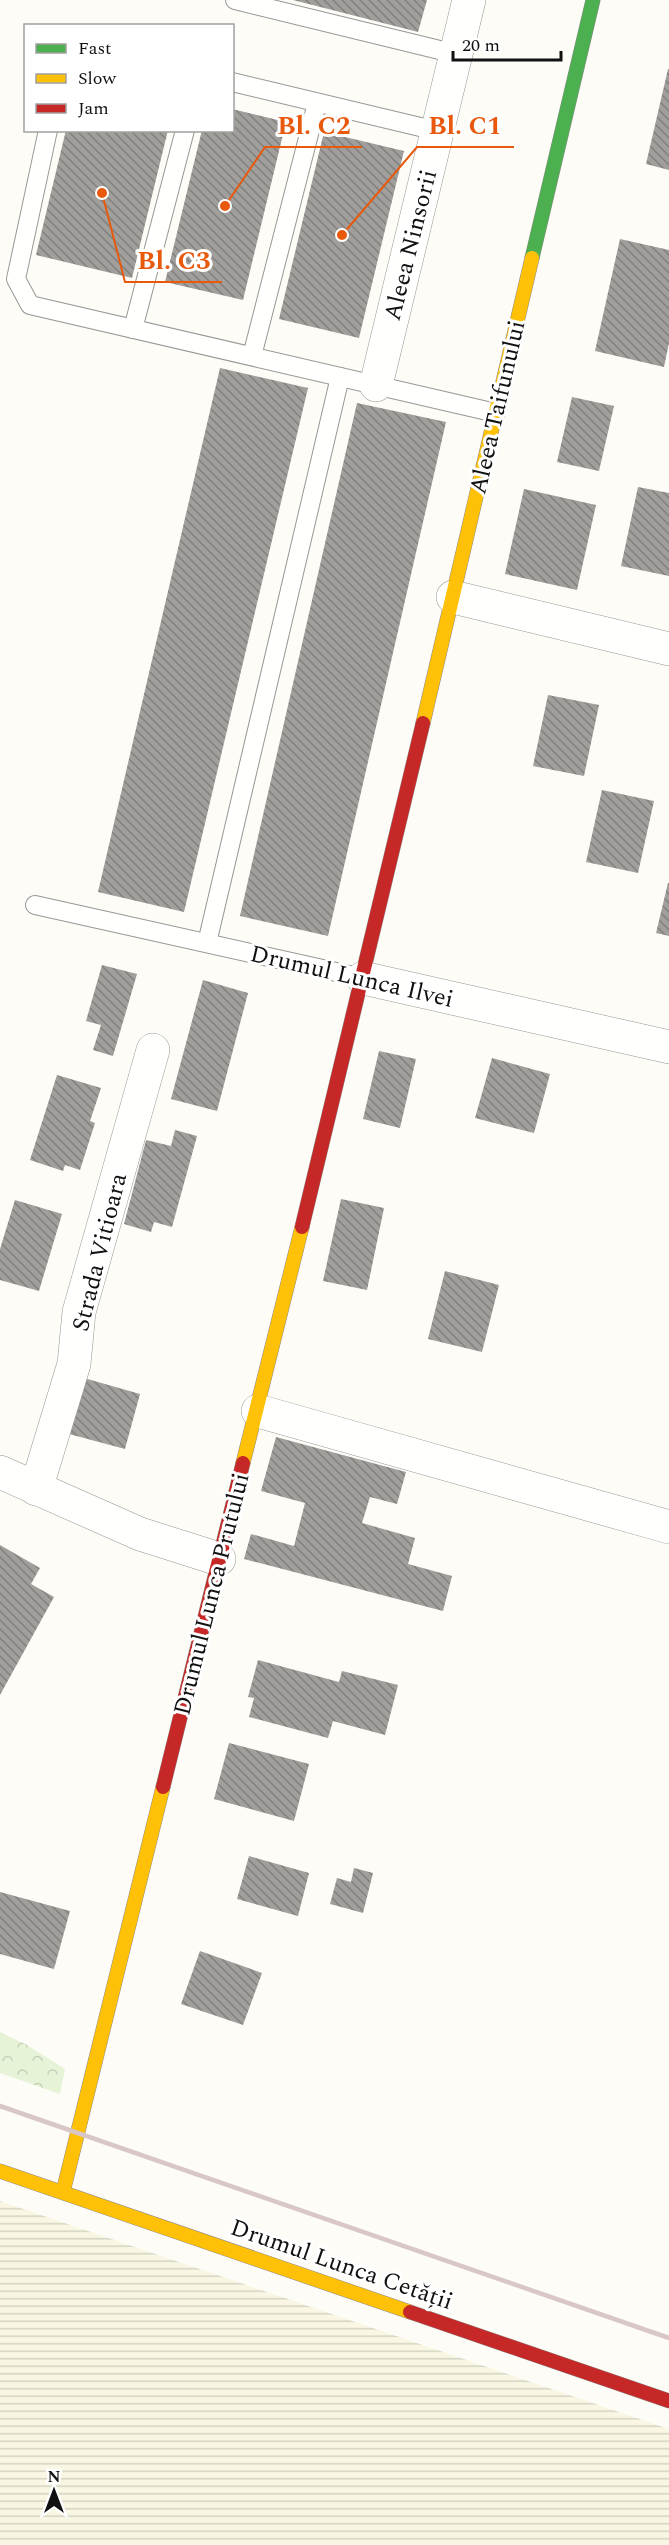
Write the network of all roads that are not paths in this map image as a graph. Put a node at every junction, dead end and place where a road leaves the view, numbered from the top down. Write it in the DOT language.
graph roads {
  1 [pos="236,0"];
  2 [pos="469,0"];
  3 [pos="594,0"];
  4 [pos="456,54"];
  5 [pos="234,82"];
  6 [pos="317,103"];
  7 [pos="437,131"];
  8 [pos="48,132"];
  9 [pos="184,132"];
  10 [pos="133,329"];
  11 [pos="252,356"];
  12 [pos="340,376"];
  13 [pos="376,385"];
  14 [pos="496,413"];
  15 [pos="453,597"];
  16 [pos="669,649"];
  17 [pos="35,905"];
  18 [pos="207,943"];
  19 [pos="363,978"];
  20 [pos="669,1047"];
  21 [pos="153,1050"];
  22 [pos="258,1411"];
  23 [pos="0,1472"];
  24 [pos="36,1489"];
  25 [pos="669,1527"];
  26 [pos="219,1559"];
  27 [pos="0,2171"];
  28 [pos="63,2192"];
  29 [pos="669,2401"];
  1 -- 4 [label="lane"];
  2 -- 4 [label="street, Aleea Ninsorii"];
  3 -- 14 [label="street, Aleea Taifunului"];
  4 -- 7 [label="street, Aleea Ninsorii"];
  5 -- 6 [label="lane"];
  6 -- 7 [label="lane"];
  6 -- 11 [label="lane"];
  7 -- 13 [label="street, Aleea Ninsorii"];
  8 -- 10 [label="lane"];
  9 -- 10 [label="lane"];
  10 -- 11 [label="lane"];
  11 -- 12 [label="lane"];
  12 -- 13 [label="lane"];
  12 -- 18 [label="lane"];
  13 -- 14 [label="lane"];
  14 -- 15 [label="street, Aleea Taifunului"];
  15 -- 16 [label="street"];
  15 -- 19 [label="street, Aleea Taifunului"];
  17 -- 18 [label="lane, Drumul Lunca Ilvei"];
  18 -- 19 [label="lane, Drumul Lunca Ilvei"];
  19 -- 20 [label="street, Drumul Lunca Ilvei"];
  19 -- 22 [label="street, Drumul Lunca Prutului"];
  21 -- 24 [label="street, Strada Vitioara"];
  22 -- 25 [label="street"];
  22 -- 26 [label="street, Drumul Lunca Prutului"];
  23 -- 24 [label="street"];
  24 -- 26 [label="street"];
  26 -- 28 [label="street, Drumul Lunca Prutului"];
  27 -- 28 [label="street, Drumul Lunca Cetății"];
  28 -- 29 [label="street, Drumul Lunca Cetății"];
}
